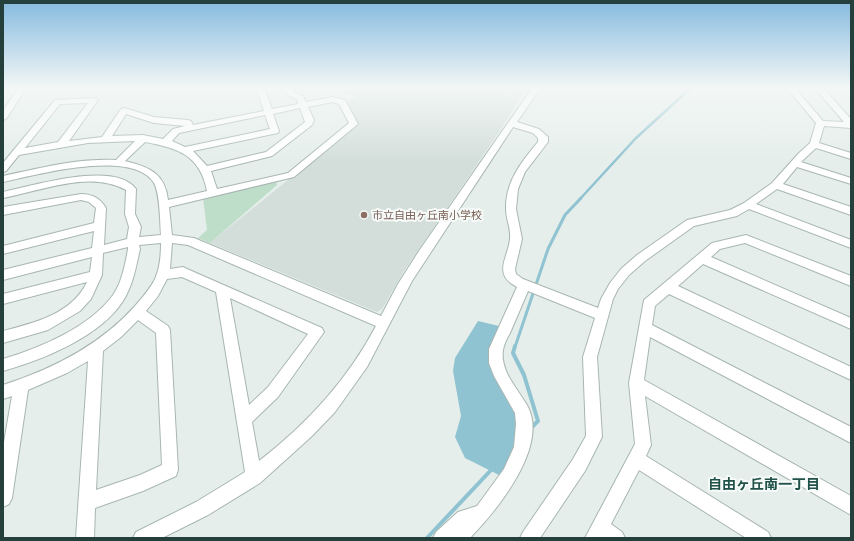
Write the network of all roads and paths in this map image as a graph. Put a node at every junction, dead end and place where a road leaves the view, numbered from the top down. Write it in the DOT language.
graph roads {
  1 [pos="49,112"];
  2 [pos="85,112"];
  3 [pos="123,112"];
  4 [pos="133,112"];
  5 [pos="267,112"];
  6 [pos="268,112"];
  7 [pos="307,112"];
  8 [pos="348,112"];
  9 [pos="519,112"];
  10 [pos="811,112"];
  11 [pos="841,112"];
  12 [pos="511,123"];
  13 [pos="820,123"];
  14 [pos="851,124"];
  15 [pos="190,128"];
  16 [pos="143,138"];
  17 [pos="105,139"];
  18 [pos="165,143"];
  19 [pos="814,144"];
  20 [pos="61,145"];
  21 [pos="185,150"];
  22 [pos="15,153"];
  23 [pos="851,156"];
  24 [pos="119,162"];
  25 [pos="796,164"];
  26 [pos="3,169"];
  27 [pos="206,169"];
  28 [pos="3,179"];
  29 [pos="851,181"];
  30 [pos="776,184"];
  31 [pos="213,193"];
  32 [pos="3,195"];
  33 [pos="163,205"];
  34 [pos="748,205"];
  35 [pos="3,211"];
  36 [pos="851,211"];
  37 [pos="99,226"];
  38 [pos="165,237"];
  39 [pos="132,242"];
  40 [pos="851,244"];
  41 [pos="3,250"];
  42 [pos="97,251"];
  43 [pos="701,258"];
  44 [pos="3,275"];
  45 [pos="96,275"];
  46 [pos="162,275"];
  47 [pos="851,281"];
  48 [pos="524,285"];
  49 [pos="667,287"];
  50 [pos="222,289"];
  51 [pos="3,299"];
  52 [pos="138,313"];
  53 [pos="602,316"];
  54 [pos="383,323"];
  55 [pos="851,324"];
  56 [pos="645,328"];
  57 [pos="3,337"];
  58 [pos="96,348"];
  59 [pos="3,365"];
  60 [pos="851,374"];
  61 [pos="636,383"];
  62 [pos="21,386"];
  63 [pos="3,392"];
  64 [pos="244,420"];
  65 [pos="851,435"];
  66 [pos="635,458"];
  67 [pos="254,477"];
  68 [pos="3,498"];
  69 [pos="87,502"];
  70 [pos="851,506"];
  71 [pos="482,513"];
  72 [pos="597,532"];
  73 [pos="85,538"];
  74 [pos="142,538"];
  75 [pos="442,538"];
  76 [pos="458,538"];
  77 [pos="529,538"];
  78 [pos="616,538"];
  79 [pos="762,538"];
  1 -- 22 [label="street"];
  2 -- 20 [label="street"];
  3 -- 17 [label="street"];
  4 -- 15 [label="street"];
  5 -- 15 [label="street"];
  6 -- 21 [label="street"];
  7 -- 27 [label="street"];
  8 -- 31 [label="street"];
  9 -- 12 [label="street"];
  10 -- 13 [label="street"];
  11 -- 14 [label="street"];
  12 -- 48 [label="street"];
  12 -- 54 [label="street"];
  13 -- 14 [label="street"];
  13 -- 19 [label="street"];
  15 -- 18 [label="street"];
  16 -- 17 [label="street"];
  16 -- 18 [label="street"];
  16 -- 24 [label="street"];
  17 -- 20 [label="street"];
  18 -- 21 [label="street"];
  19 -- 23 [label="street"];
  19 -- 25 [label="street"];
  20 -- 22 [label="street"];
  21 -- 27 [label="street"];
  22 -- 26 [label="street"];
  24 -- 28 [label="street"];
  24 -- 33 [label="street"];
  25 -- 29 [label="street"];
  25 -- 30 [label="street"];
  27 -- 31 [label="street"];
  30 -- 34 [label="street"];
  30 -- 36 [label="street"];
  31 -- 33 [label="street"];
  32 -- 39 [label="street"];
  33 -- 38 [label="street"];
  34 -- 40 [label="street"];
  34 -- 53 [label="street"];
  35 -- 37 [label="street"];
  37 -- 41 [label="street"];
  37 -- 42 [label="street"];
  38 -- 39 [label="street"];
  38 -- 46 [label="street"];
  38 -- 54 [label="street"];
  39 -- 42 [label="street"];
  39 -- 59 [label="street"];
  42 -- 44 [label="street"];
  42 -- 45 [label="street"];
  43 -- 47 [label="street"];
  43 -- 49 [label="street"];
  43 -- 55 [label="street"];
  45 -- 51 [label="street"];
  45 -- 57 [label="street"];
  46 -- 50 [label="street"];
  46 -- 52 [label="street"];
  48 -- 53 [label="street"];
  48 -- 71 [label="street"];
  49 -- 56 [label="street"];
  49 -- 60 [label="street"];
  50 -- 64 [label="street"];
  50 -- 64 [label="street"];
  52 -- 58 [label="street"];
  52 -- 69 [label="street"];
  53 -- 77 [label="street"];
  54 -- 67 [label="street"];
  56 -- 61 [label="street"];
  56 -- 65 [label="street"];
  58 -- 62 [label="street"];
  58 -- 69 [label="street"];
  61 -- 66 [label="street"];
  61 -- 70 [label="street"];
  62 -- 63 [label="street"];
  62 -- 68 [label="street"];
  64 -- 67 [label="street"];
  66 -- 72 [label="street"];
  66 -- 79 [label="street"];
  67 -- 74 [label="street"];
  69 -- 73 [label="street"];
  71 -- 75 [label="street"];
  71 -- 76 [label="street"];
  72 -- 78 [label="street"];
}
